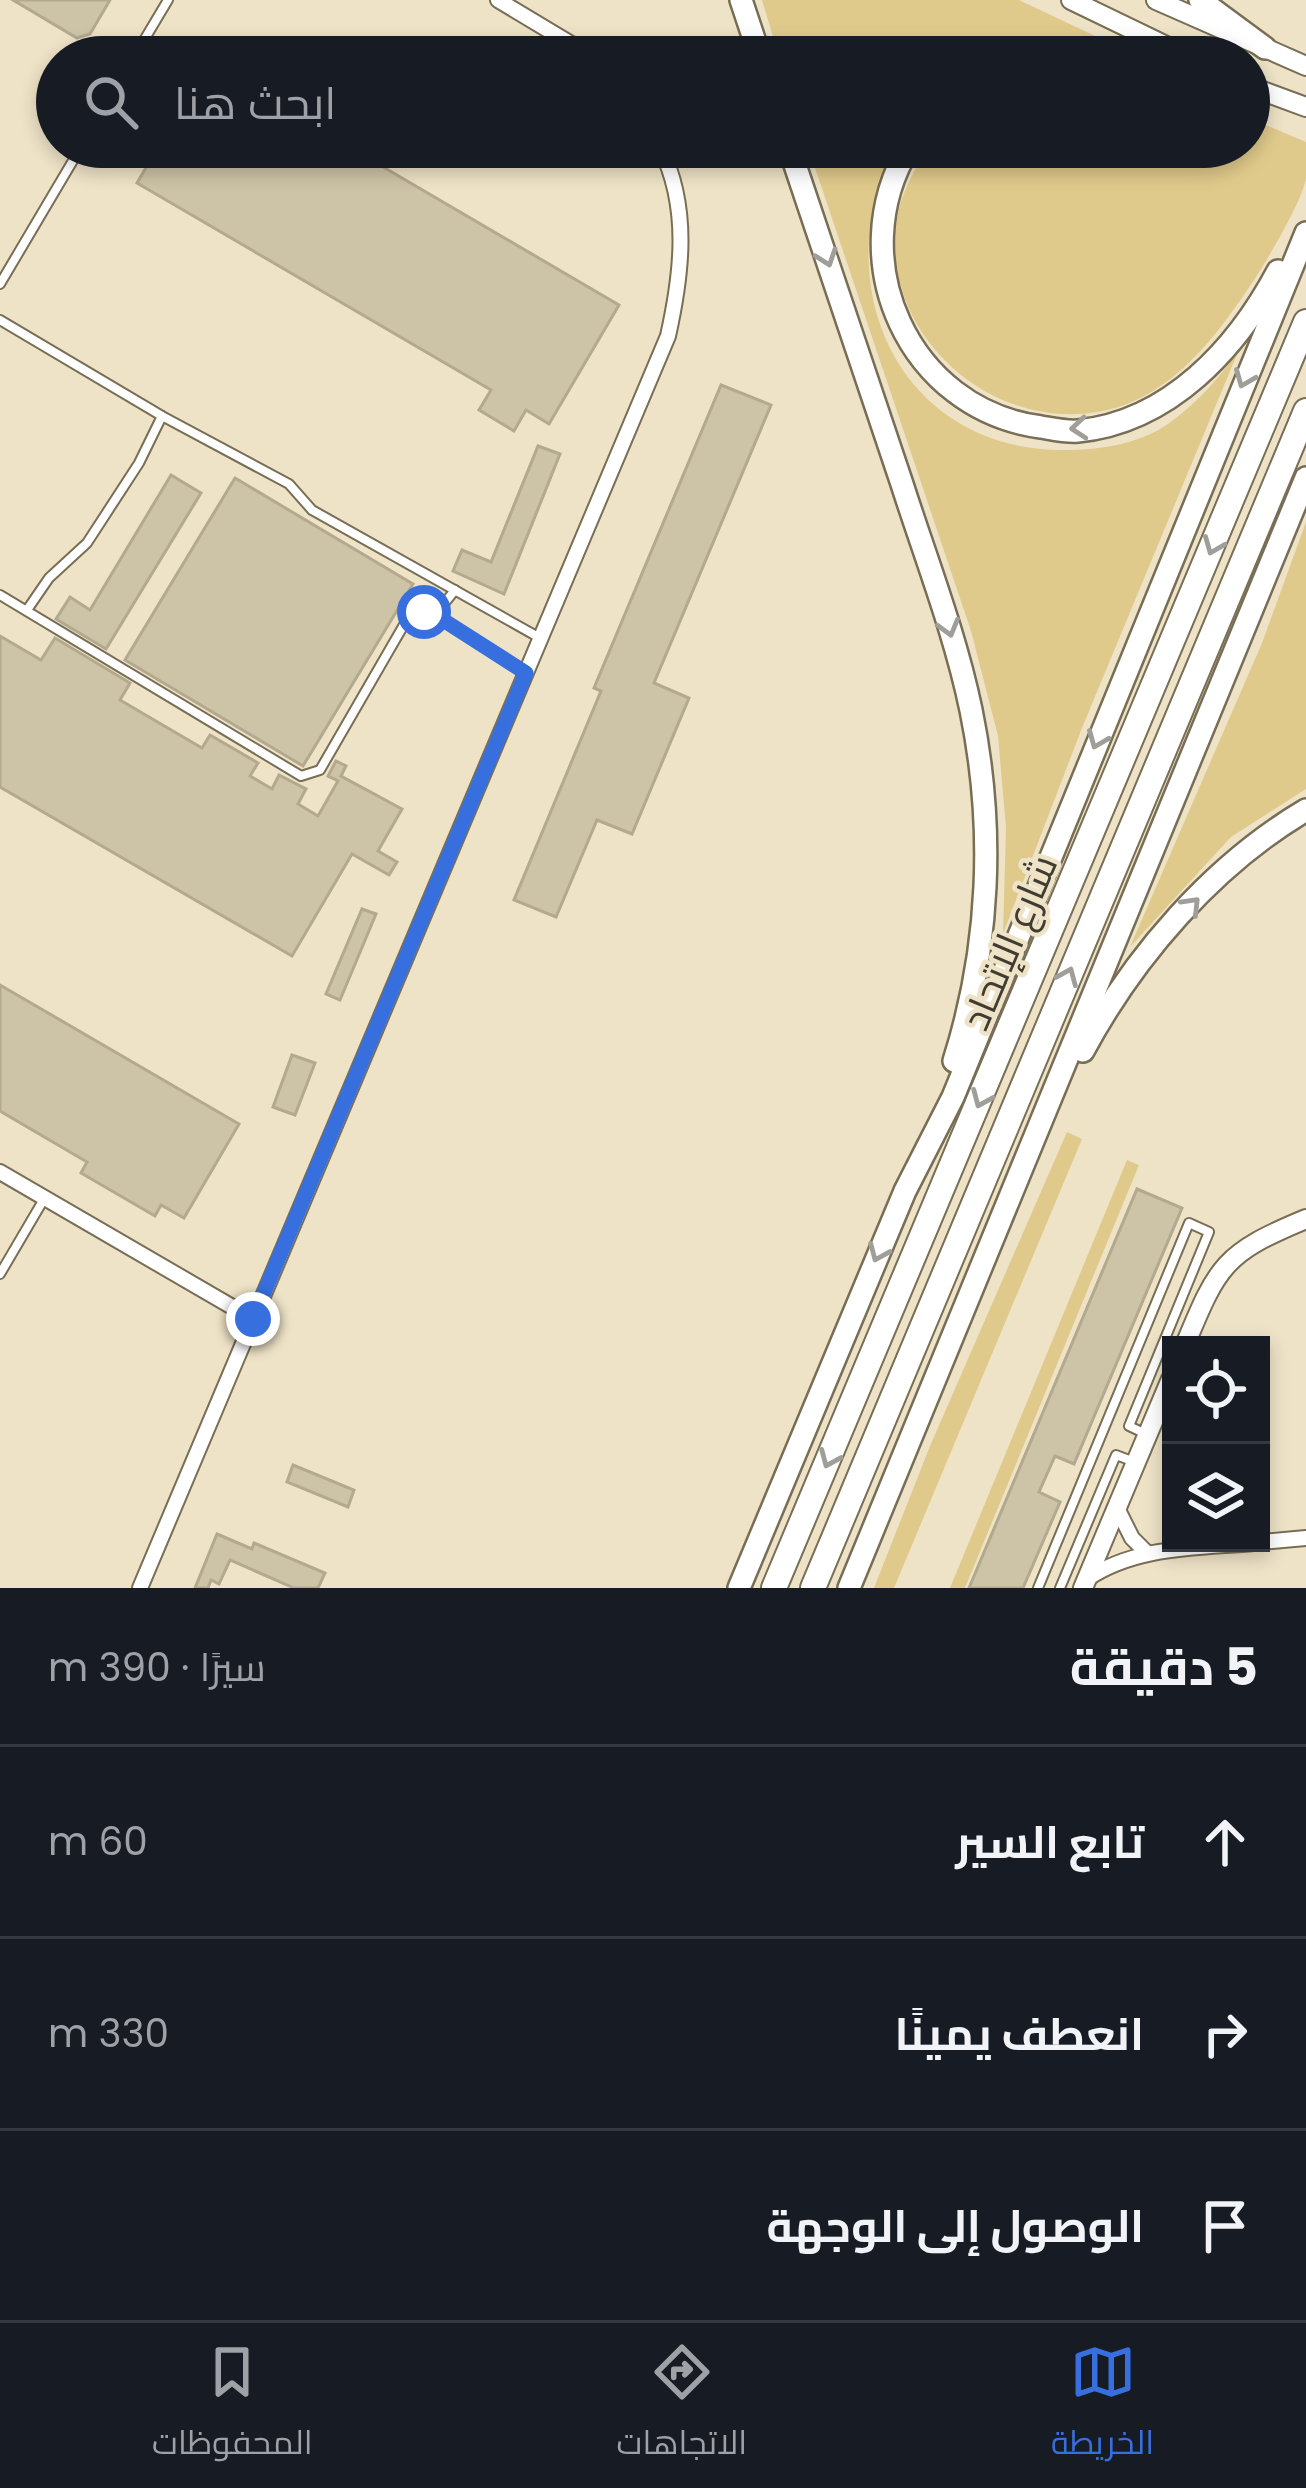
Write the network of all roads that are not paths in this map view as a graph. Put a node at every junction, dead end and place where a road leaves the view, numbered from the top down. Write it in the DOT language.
graph roads {
  1 [pos="168,0"];
  2 [pos="498,0"];
  3 [pos="741,0"];
  4 [pos="1071,0"];
  5 [pos="1156,0"];
  6 [pos="1200,0"];
  7 [pos="147,36"];
  8 [pos="558,36"];
  9 [pos="753,36"];
  10 [pos="1146,36"];
  11 [pos="1238,36"];
  12 [pos="1249,36"];
  13 [pos="1270,50"];
  14 [pos="1306,66"];
  15 [pos="1270,94"];
  16 [pos="1306,107"];
  17 [pos="69,168"];
  18 [pos="667,168"];
  19 [pos="796,168"];
  20 [pos="900,168"];
  21 [pos="1306,217"];
  22 [pos="1306,232"];
  23 [pos="0,284"];
  24 [pos="0,320"];
  25 [pos="1306,322"];
  26 [pos="1306,411"];
  27 [pos="162,416"];
  28 [pos="1306,478"];
  29 [pos="455,590"];
  30 [pos="0,595"];
  31 [pos="26,610"];
  32 [pos="435,615"];
  33 [pos="542,638"];
  34 [pos="526,673"];
  35 [pos="1306,810"];
  36 [pos="0,1172"];
  37 [pos="1017,1180"];
  38 [pos="905,1190"];
  39 [pos="44,1199"];
  40 [pos="1306,1219"];
  41 [pos="0,1274"];
  42 [pos="253,1319"];
  43 [pos="1189,1336"];
  44 [pos="1162,1400"];
  45 [pos="1148,1434"];
  46 [pos="1136,1463"];
  47 [pos="1117,1508"];
  48 [pos="1306,1538"];
  49 [pos="1270,1542"];
  50 [pos="1162,1552"];
  51 [pos="1147,1553"];
  52 [pos="1085,1584"];
  53 [pos="140,1588"];
  54 [pos="739,1588"];
  55 [pos="774,1588"];
  56 [pos="813,1588"];
  57 [pos="849,1588"];
  58 [pos="1038,1588"];
  59 [pos="1060,1588"];
  1 -- 7 [label="lane"];
  2 -- 8 [label="street"];
  3 -- 9 [label="main road"];
  4 -- 10 [label="street"];
  5 -- 11 [label="street"];
  6 -- 12 [label="main road"];
  13 -- 14 [label="street"];
  15 -- 16 [label="street"];
  17 -- 23 [label="lane"];
  18 -- 33 [label="street"];
  19 -- 38 [label="main road, one-way"];
  21 -- 20 [label="main road, one-way"];
  22 -- 38 [label="main road, one-way"];
  24 -- 27 [label="lane"];
  25 -- 55 [label="highway, شارع الإتحاد, one-way"];
  56 -- 26 [label="highway, شارع الإتحاد, one-way"];
  27 -- 29 [label="lane"];
  27 -- 31 [label="lane"];
  28 -- 37 [label="main road"];
  29 -- 32 [label="lane"];
  29 -- 33 [label="lane"];
  30 -- 31 [label="lane"];
  31 -- 32 [label="lane"];
  32 -- 34 [label="lane"];
  33 -- 34 [label="street"];
  34 -- 42 [label="street"];
  37 -- 35 [label="main road, one-way"];
  36 -- 39 [label="street"];
  37 -- 57 [label="main road"];
  38 -- 54 [label="main road, one-way"];
  39 -- 41 [label="lane"];
  39 -- 42 [label="street"];
  40 -- 43 [label="street"];
  42 -- 53 [label="street"];
  44 -- 45 [label="street"];
  45 -- 46 [label="street"];
  45 -- 58 [label="lane"];
  46 -- 47 [label="street"];
  46 -- 59 [label="lane"];
  47 -- 51 [label="street"];
  47 -- 52 [label="street"];
  48 -- 49 [label="street"];
  50 -- 51 [label="street"];
  51 -- 52 [label="street"];
}
